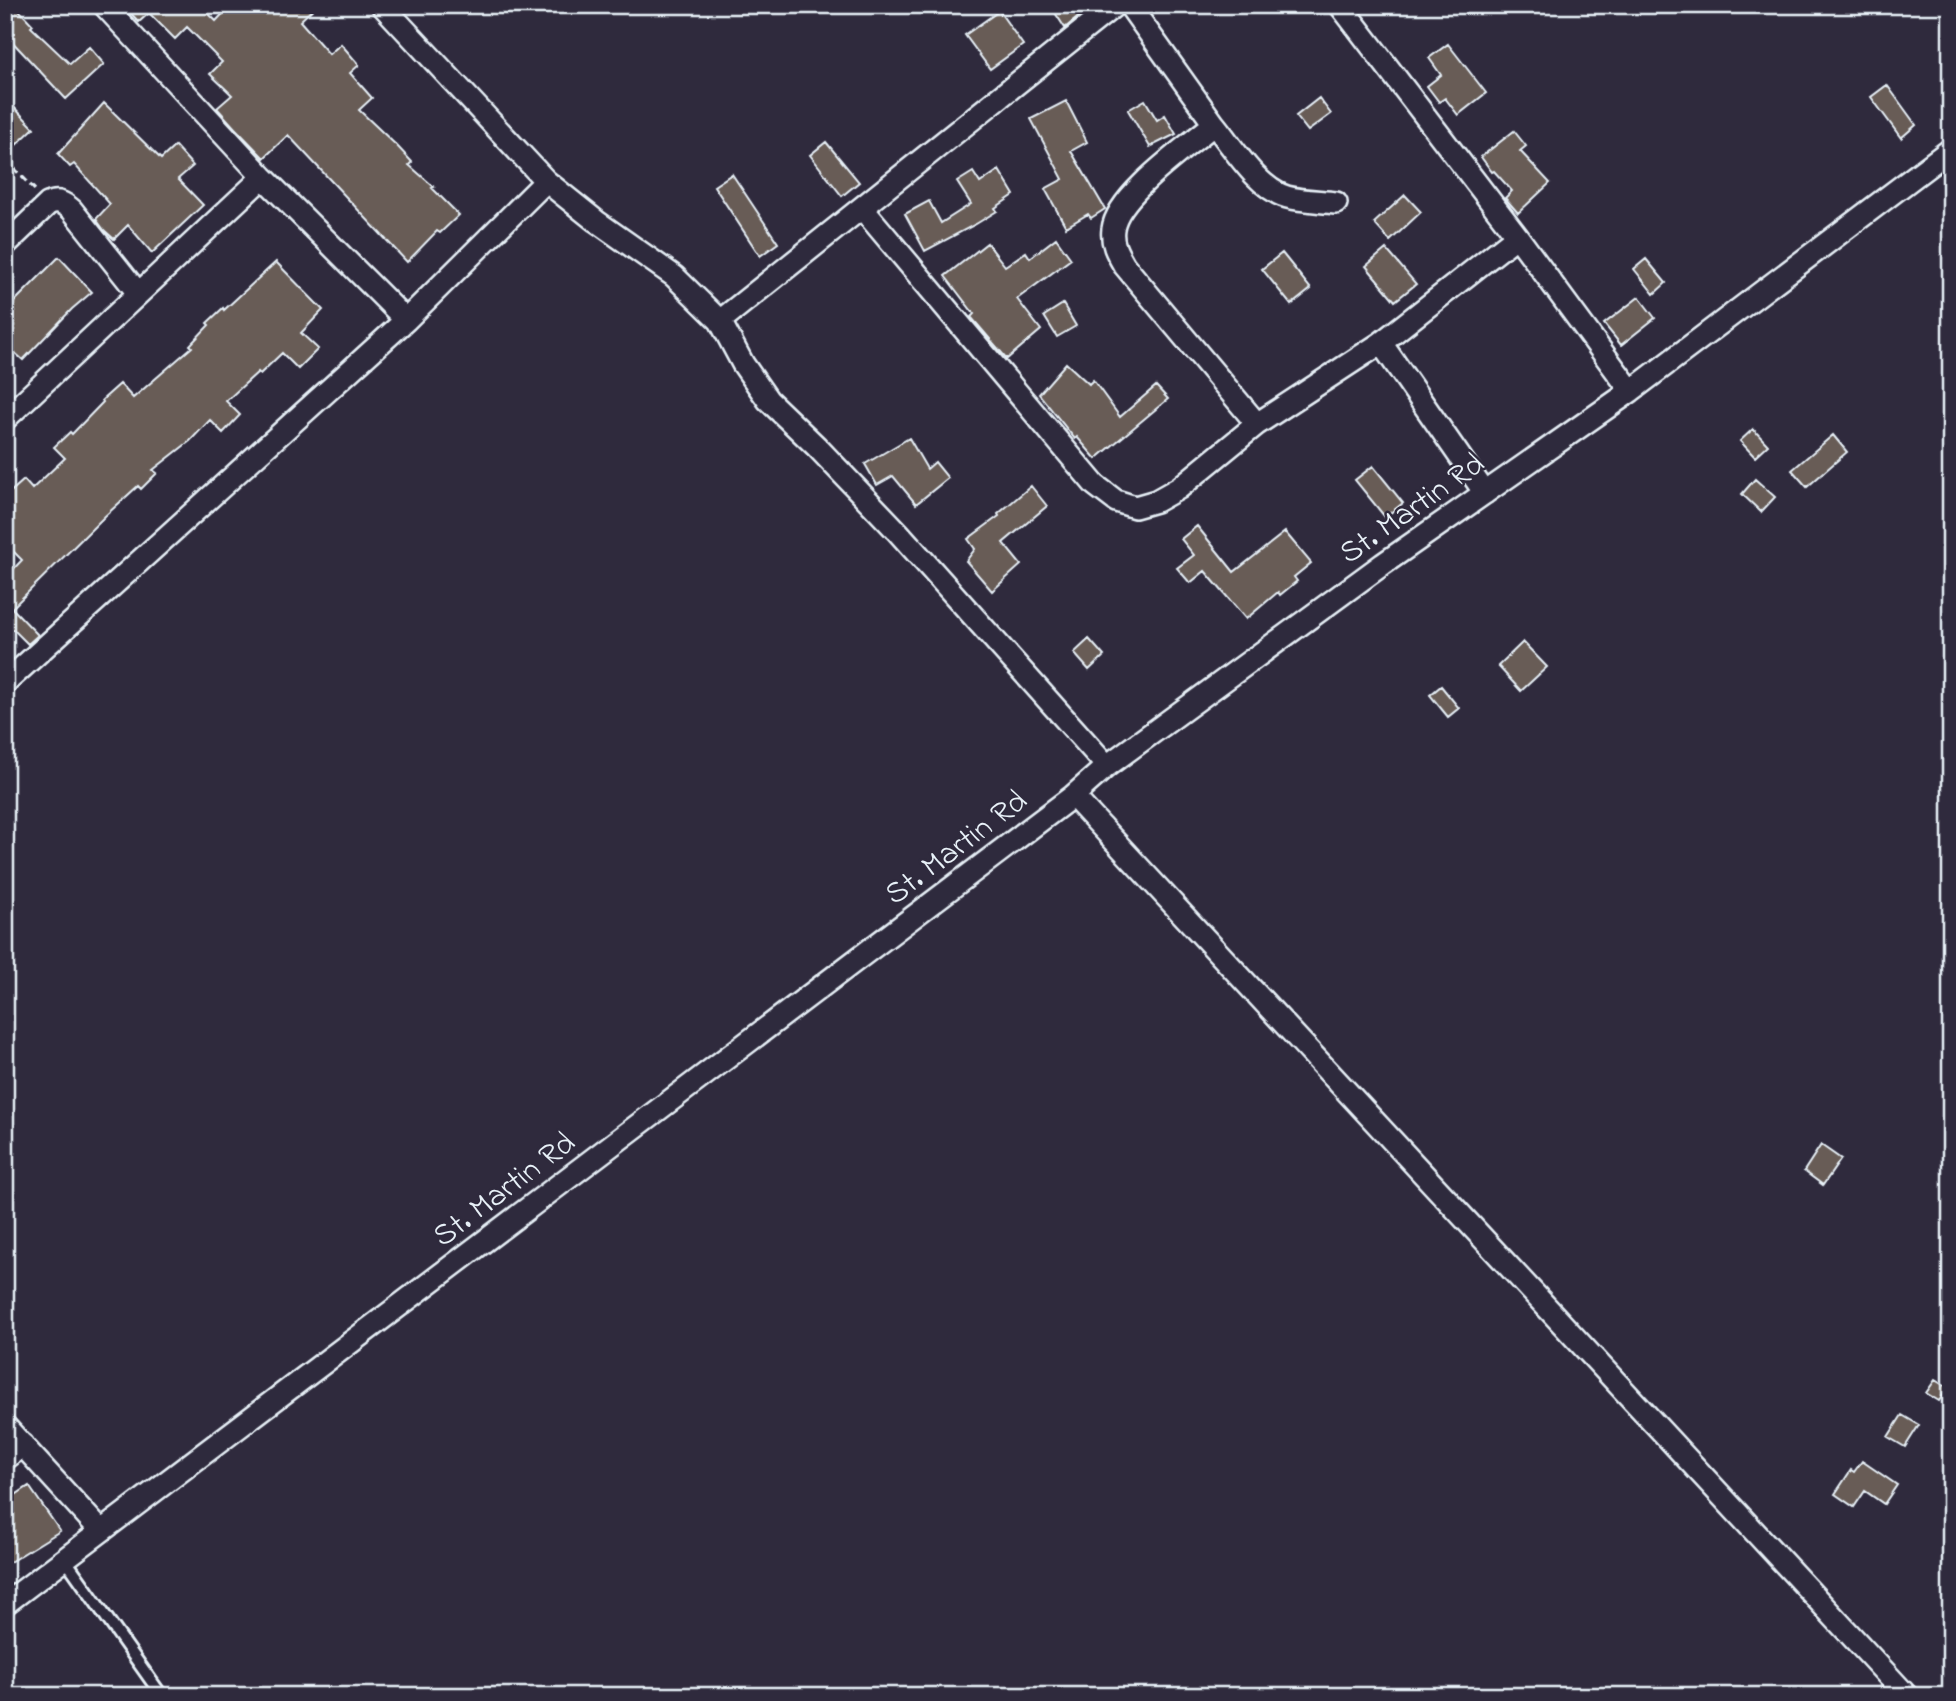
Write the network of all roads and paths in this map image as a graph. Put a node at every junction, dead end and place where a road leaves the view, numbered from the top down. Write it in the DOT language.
graph roads {
  1 [pos="104,5"];
  2 [pos="382,5"];
  3 [pos="1115,5"];
  4 [pos="1129,5"];
  5 [pos="1340,5"];
  6 [pos="1214,124"];
  7 [pos="1951,149"];
  8 [pos="5,159"];
  9 [pos="263,177"];
  10 [pos="546,181"];
  11 [pos="1336,203"];
  12 [pos="48,204"];
  13 [pos="862,208"];
  14 [pos="1517,236"];
  15 [pos="5,245"];
  16 [pos="138,293"];
  17 [pos="406,320"];
  18 [pos="720,321"];
  19 [pos="1381,343"];
  20 [pos="1631,391"];
  21 [pos="5,419"];
  22 [pos="1257,424"];
  23 [pos="1485,493"];
  24 [pos="5,683"];
  25 [pos="1107,766"];
  26 [pos="1073,796"];
  27 [pos="5,1426"];
  28 [pos="23,1445"];
  29 [pos="5,1459"];
  30 [pos="101,1531"];
  31 [pos="65,1559"];
  32 [pos="5,1604"];
  33 [pos="162,1696"];
  34 [pos="1907,1696"];
  1 -- 9 [label="street"];
  2 -- 10 [label="street"];
  3 -- 13 [label="street"];
  4 -- 6 [label="street"];
  5 -- 14 [label="street"];
  6 -- 11 [label="street"];
  6 -- 22 [label="street"];
  7 -- 20 [label="street, St. Martin Rd"];
  8 -- 12 [label="path"];
  9 -- 16 [label="street"];
  9 -- 17 [label="street"];
  10 -- 17 [label="street"];
  10 -- 18 [label="street"];
  12 -- 15 [label="street"];
  12 -- 16 [label="street"];
  13 -- 18 [label="street"];
  13 -- 22 [label="street"];
  14 -- 19 [label="street"];
  14 -- 20 [label="street"];
  16 -- 21 [label="street"];
  17 -- 24 [label="street"];
  18 -- 25 [label="street"];
  19 -- 22 [label="street"];
  19 -- 23 [label="street"];
  20 -- 23 [label="street, St. Martin Rd"];
  23 -- 25 [label="street, St. Martin Rd"];
  25 -- 26 [label="street, St. Martin Rd"];
  26 -- 30 [label="street, St. Martin Rd"];
  26 -- 34 [label="street"];
  27 -- 28 [label="street"];
  28 -- 29 [label="street"];
  28 -- 30 [label="street"];
  30 -- 31 [label="street, St. Martin Rd"];
  31 -- 32 [label="street, St. Martin Rd"];
  31 -- 33 [label="lane"];
}
